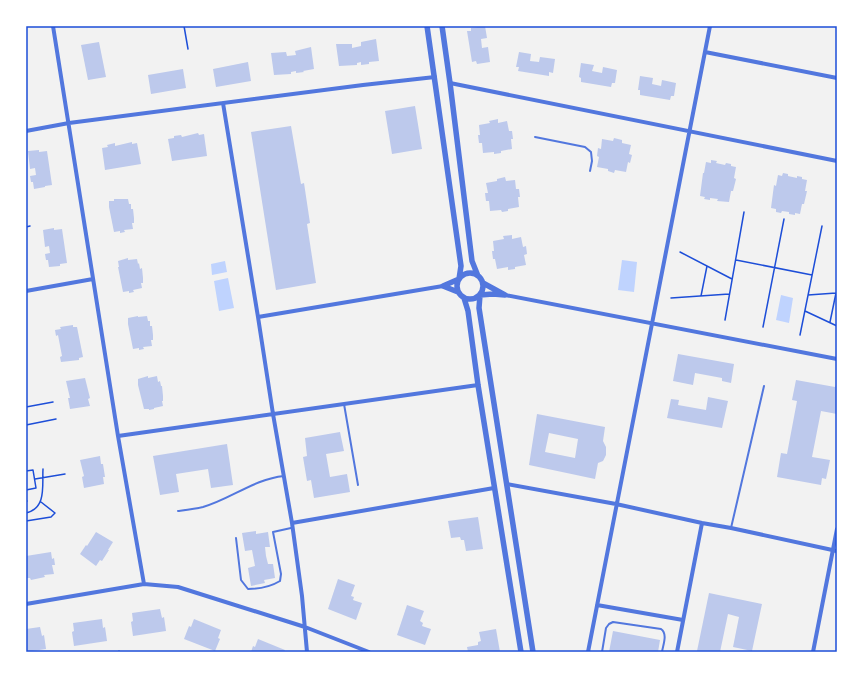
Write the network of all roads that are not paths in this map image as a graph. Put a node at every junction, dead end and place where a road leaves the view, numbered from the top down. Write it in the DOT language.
graph roads {
  1 [pos="54,26"];
  2 [pos="427,26"];
  3 [pos="442,26"];
  4 [pos="710,26"];
  5 [pos="705,52"];
  6 [pos="435,77"];
  7 [pos="837,78"];
  8 [pos="450,83"];
  9 [pos="224,103"];
  10 [pos="69,123"];
  11 [pos="689,130"];
  12 [pos="26,131"];
  13 [pos="535,137"];
  14 [pos="837,161"];
  15 [pos="590,170"];
  16 [pos="478,276"];
  17 [pos="93,279"];
  18 [pos="459,279"];
  19 [pos="483,283"];
  20 [pos="443,286"];
  21 [pos="26,290"];
  22 [pos="458,292"];
  23 [pos="480,295"];
  24 [pos="505,295"];
  25 [pos="464,298"];
  26 [pos="258,317"];
  27 [pos="651,324"];
  28 [pos="837,359"];
  29 [pos="478,385"];
  30 [pos="764,386"];
  31 [pos="344,404"];
  32 [pos="273,414"];
  33 [pos="118,436"];
  34 [pos="284,476"];
  35 [pos="507,484"];
  36 [pos="358,485"];
  37 [pos="494,488"];
  38 [pos="616,504"];
  39 [pos="178,511"];
  40 [pos="292,523"];
  41 [pos="702,523"];
  42 [pos="293,528"];
  43 [pos="731,528"];
  44 [pos="837,529"];
  45 [pos="236,538"];
  46 [pos="835,551"];
  47 [pos="144,584"];
  48 [pos="26,604"];
  49 [pos="598,605"];
  50 [pos="684,620"];
  51 [pos="305,627"];
  52 [pos="306,652"];
  53 [pos="369,652"];
  54 [pos="521,652"];
  55 [pos="533,652"];
  56 [pos="588,652"];
  57 [pos="602,652"];
  58 [pos="662,652"];
  59 [pos="677,652"];
  60 [pos="813,652"];
  1 -- 10 [label="street"];
  2 -- 6 [label="street"];
  3 -- 8 [label="street"];
  4 -- 5 [label="street"];
  5 -- 7 [label="street"];
  5 -- 11 [label="street"];
  6 -- 9 [label="street"];
  6 -- 18 [label="street"];
  8 -- 11 [label="street"];
  8 -- 16 [label="street"];
  9 -- 10 [label="street"];
  9 -- 26 [label="street"];
  10 -- 12 [label="street"];
  10 -- 17 [label="street"];
  11 -- 14 [label="street"];
  11 -- 27 [label="street"];
  13 -- 15 [label="lane"];
  16 -- 18 [label="street"];
  16 -- 19 [label="street"];
  17 -- 21 [label="street"];
  17 -- 33 [label="street"];
  18 -- 20 [label="street"];
  18 -- 22 [label="street"];
  19 -- 23 [label="street"];
  19 -- 24 [label="street"];
  20 -- 22 [label="street"];
  20 -- 26 [label="street"];
  22 -- 25 [label="street"];
  23 -- 24 [label="street"];
  23 -- 25 [label="street"];
  23 -- 35 [label="street"];
  24 -- 27 [label="street"];
  25 -- 29 [label="street"];
  26 -- 32 [label="street"];
  27 -- 28 [label="street"];
  27 -- 38 [label="street"];
  29 -- 31 [label="street"];
  29 -- 37 [label="street"];
  30 -- 43 [label="lane"];
  31 -- 32 [label="street"];
  31 -- 36 [label="lane"];
  32 -- 33 [label="street"];
  32 -- 34 [label="street"];
  33 -- 47 [label="street"];
  34 -- 39 [label="lane"];
  34 -- 40 [label="street"];
  35 -- 38 [label="street"];
  35 -- 55 [label="street"];
  37 -- 40 [label="street"];
  37 -- 54 [label="street"];
  38 -- 41 [label="street"];
  38 -- 49 [label="street"];
  40 -- 42 [label="street"];
  41 -- 43 [label="street"];
  41 -- 50 [label="street"];
  42 -- 45 [label="lane"];
  42 -- 51 [label="street"];
  43 -- 46 [label="street"];
  44 -- 46 [label="street"];
  46 -- 60 [label="street"];
  47 -- 48 [label="street"];
  47 -- 51 [label="street"];
  49 -- 50 [label="street"];
  49 -- 56 [label="street"];
  50 -- 59 [label="street"];
  51 -- 52 [label="street"];
  51 -- 53 [label="street"];
  57 -- 58 [label="lane"];
}
